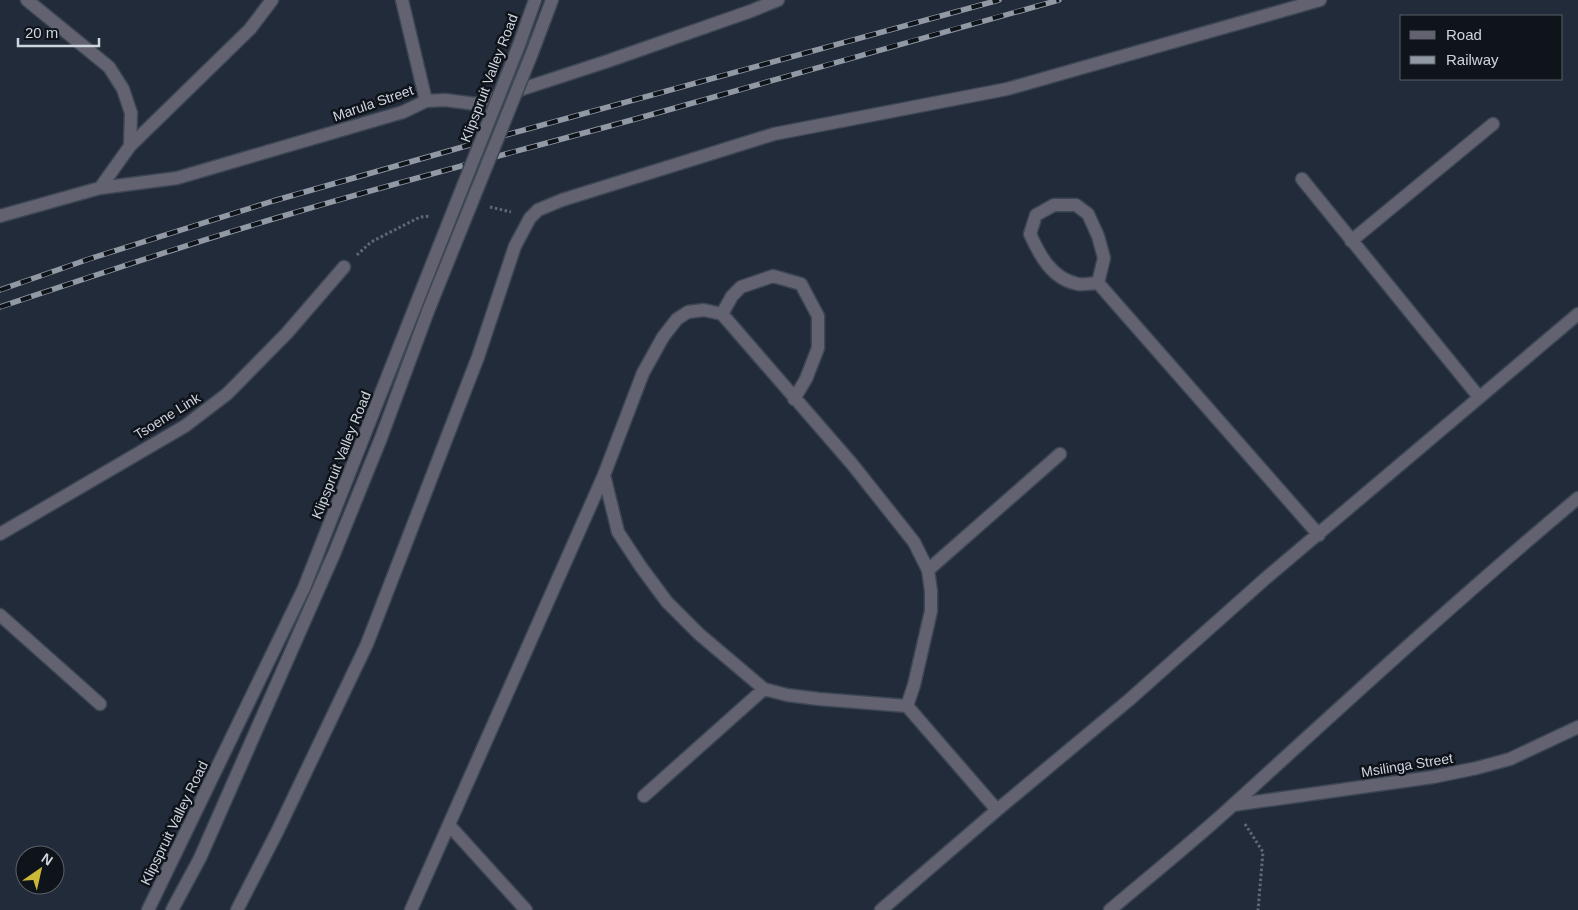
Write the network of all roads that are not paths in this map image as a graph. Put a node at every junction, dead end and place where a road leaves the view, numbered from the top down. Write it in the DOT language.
graph roads {
  1 [pos="27,0"];
  2 [pos="272,0"];
  3 [pos="402,0"];
  4 [pos="535,0"];
  5 [pos="552,0"];
  6 [pos="778,0"];
  7 [pos="1320,0"];
  8 [pos="426,101"];
  9 [pos="1493,124"];
  10 [pos="130,146"];
  11 [pos="1302,179"];
  12 [pos="100,188"];
  13 [pos="0,216"];
  14 [pos="1351,241"];
  15 [pos="344,268"];
  16 [pos="1098,282"];
  17 [pos="722,314"];
  18 [pos="1578,314"];
  19 [pos="1479,398"];
  20 [pos="794,399"];
  21 [pos="1060,454"];
  22 [pos="604,475"];
  23 [pos="1578,498"];
  24 [pos="0,534"];
  25 [pos="1319,535"];
  26 [pos="928,570"];
  27 [pos="0,615"];
  28 [pos="764,689"];
  29 [pos="100,704"];
  30 [pos="908,706"];
  31 [pos="1578,727"];
  32 [pos="644,796"];
  33 [pos="1233,805"];
  34 [pos="997,810"];
  35 [pos="448,825"];
  36 [pos="148,910"];
  37 [pos="172,910"];
  38 [pos="237,910"];
  39 [pos="410,910"];
  40 [pos="526,910"];
  41 [pos="881,910"];
  42 [pos="1110,910"];
  1 -- 10 [label="street"];
  2 -- 10 [label="street"];
  3 -- 8 [label="street"];
  4 -- 36 [label="street, Klipspruit Valley Road, bridge"];
  5 -- 37 [label="street, bridge"];
  6 -- 8 [label="street, Marula Street"];
  7 -- 38 [label="street"];
  8 -- 12 [label="street, Marula Street"];
  9 -- 14 [label="street"];
  10 -- 12 [label="street"];
  11 -- 14 [label="street"];
  12 -- 13 [label="street, Marula Street"];
  14 -- 19 [label="street"];
  15 -- 24 [label="street, Tsoene Link"];
  16 -- 16 [label="street"];
  16 -- 25 [label="street"];
  17 -- 20 [label="street"];
  17 -- 20 [label="street"];
  17 -- 22 [label="street"];
  18 -- 19 [label="street"];
  19 -- 25 [label="street"];
  20 -- 26 [label="street"];
  21 -- 26 [label="street"];
  22 -- 28 [label="street"];
  22 -- 35 [label="street"];
  23 -- 33 [label="street"];
  25 -- 34 [label="street"];
  26 -- 30 [label="street"];
  27 -- 29 [label="street"];
  28 -- 30 [label="street"];
  28 -- 32 [label="street"];
  30 -- 34 [label="street"];
  31 -- 33 [label="street, Msilinga Street"];
  33 -- 42 [label="street"];
  34 -- 41 [label="street"];
  35 -- 39 [label="street"];
  35 -- 40 [label="street"];
}
